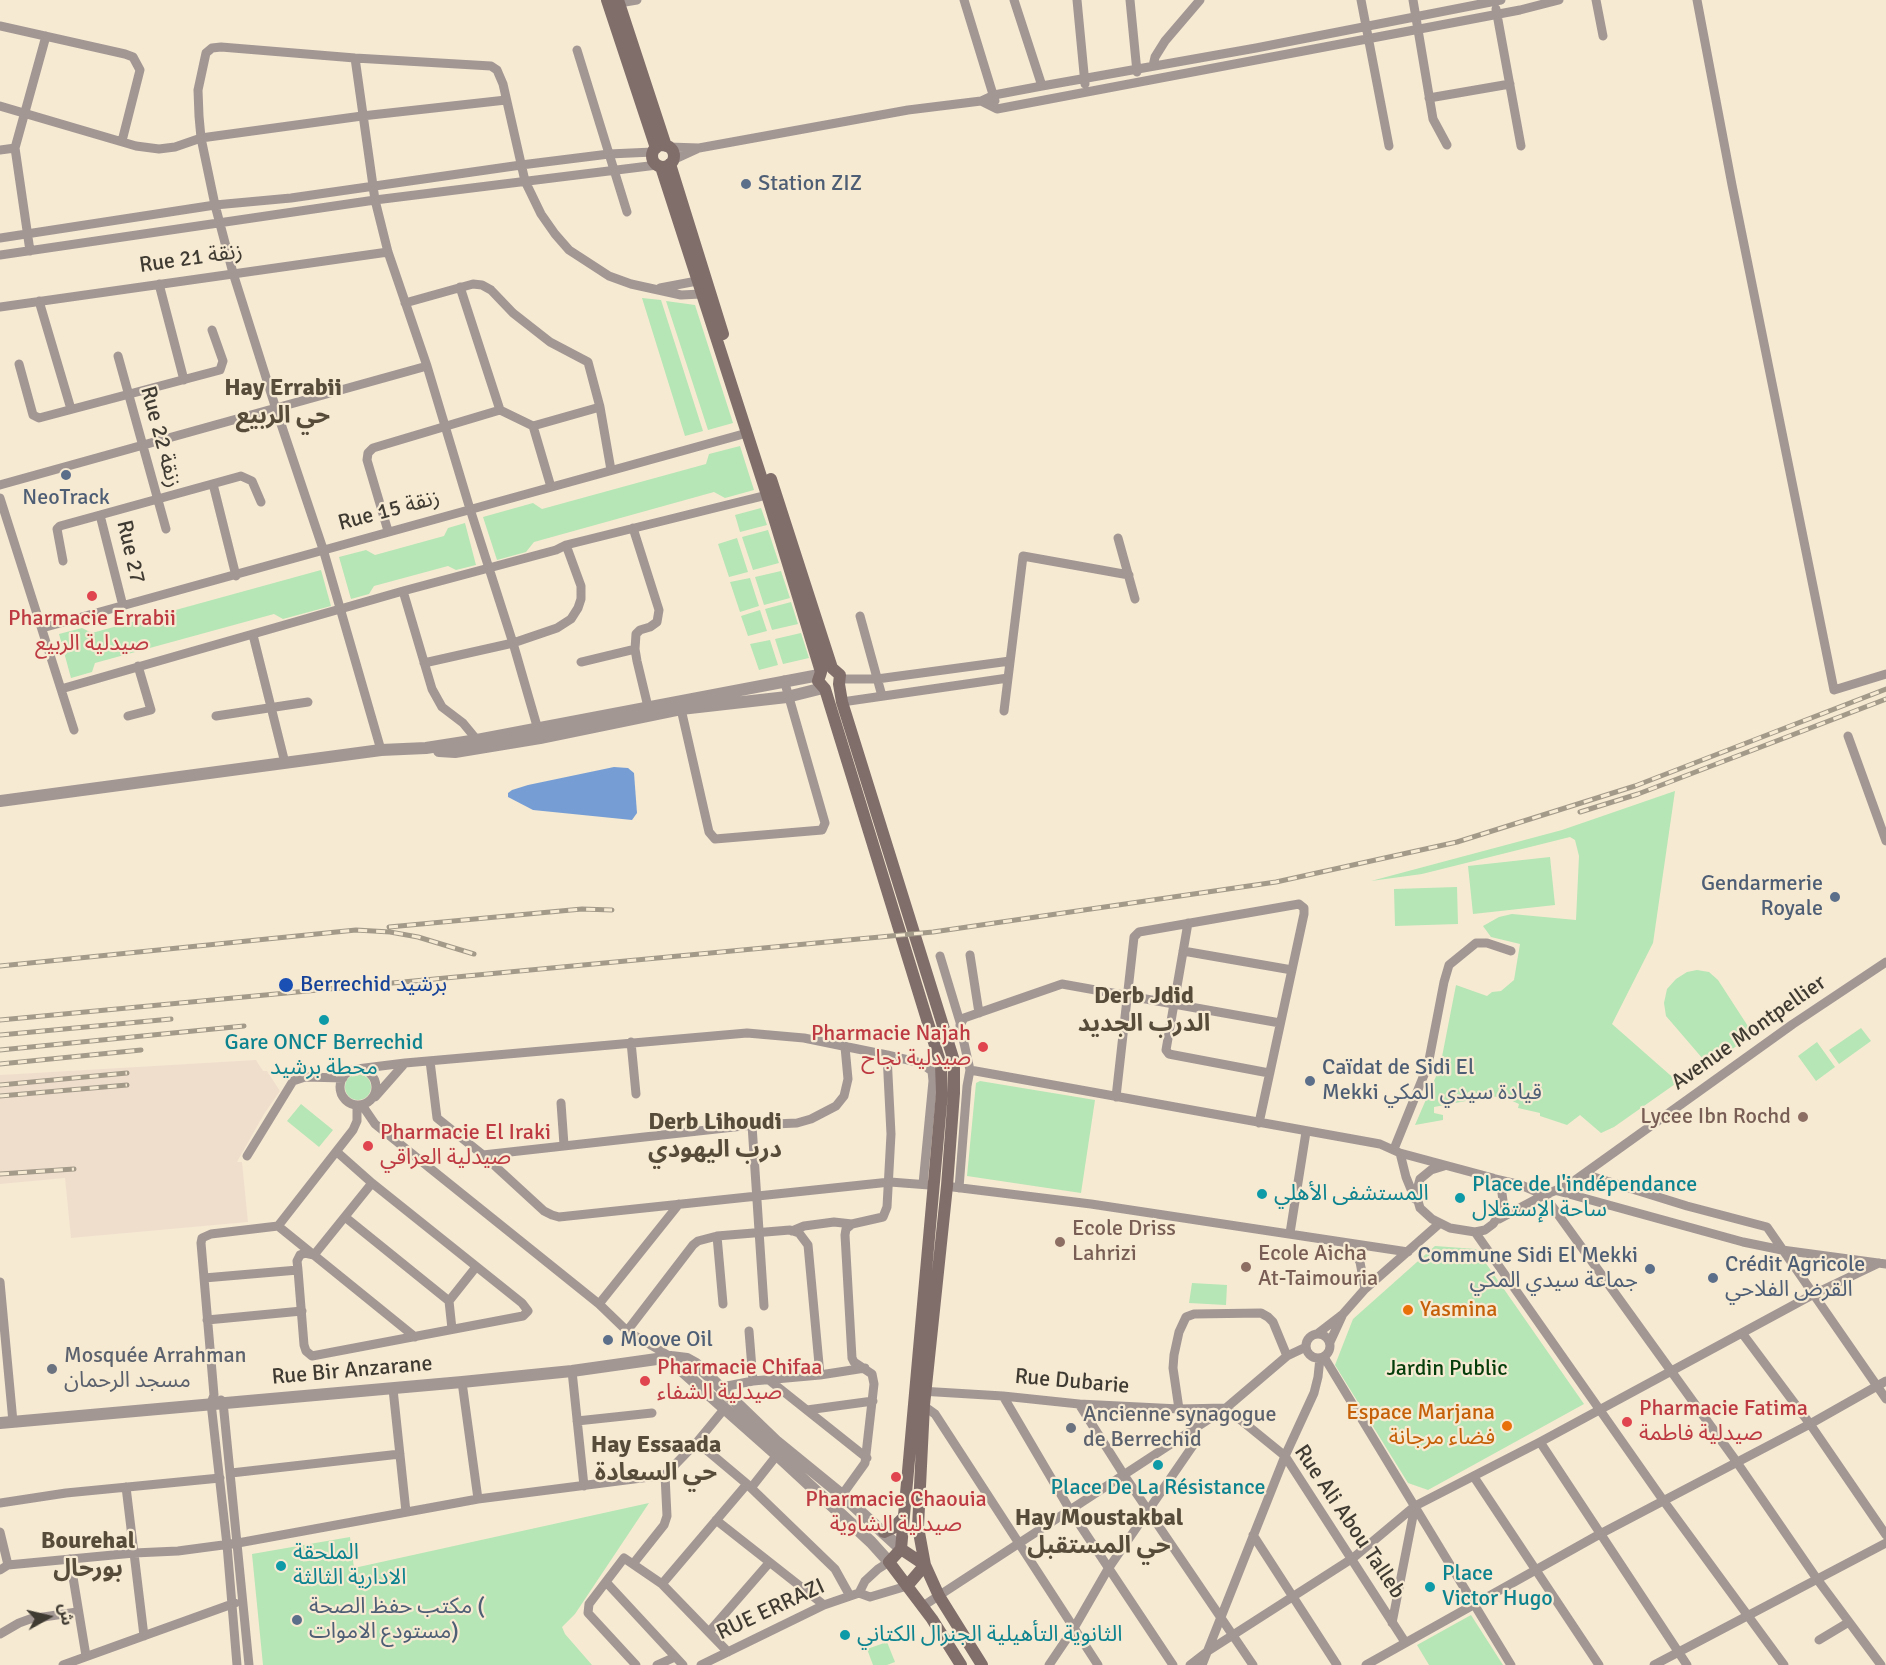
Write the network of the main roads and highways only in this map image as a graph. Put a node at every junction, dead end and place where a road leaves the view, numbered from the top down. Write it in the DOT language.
graph roads {
  1 [pos="615,1"];
  2 [pos="661,148"];
  3 [pos="665,164"];
  4 [pos="824,672"];
  5 [pos="839,682"];
  6 [pos="824,689"];
  7 [pos="941,1186"];
  8 [pos="919,1398"];
  9 [pos="903,1518"];
  10 [pos="884,1532"];
  11 [pos="901,1549"];
  12 [pos="925,1565"];
  13 [pos="907,1586"];
  14 [pos="962,1665"];
  15 [pos="982,1665"];
  1 -- 2 [label="main road"];
  2 -- 3 [label="main road"];
  2 -- 3 [label="main road"];
  3 -- 4 [label="main road"];
  3 -- 4 [label="main road"];
  4 -- 5 [label="main road"];
  4 -- 6 [label="main road"];
  5 -- 6 [label="main road"];
  5 -- 7 [label="main road"];
  6 -- 7 [label="main road"];
  7 -- 8 [label="main road"];
  8 -- 9 [label="main road"];
  8 -- 12 [label="main road"];
  9 -- 10 [label="main road"];
  9 -- 11 [label="main road"];
  11 -- 12 [label="main road"];
  11 -- 13 [label="main road"];
  12 -- 13 [label="main road"];
  12 -- 15 [label="main road"];
  13 -- 14 [label="main road"];
}
